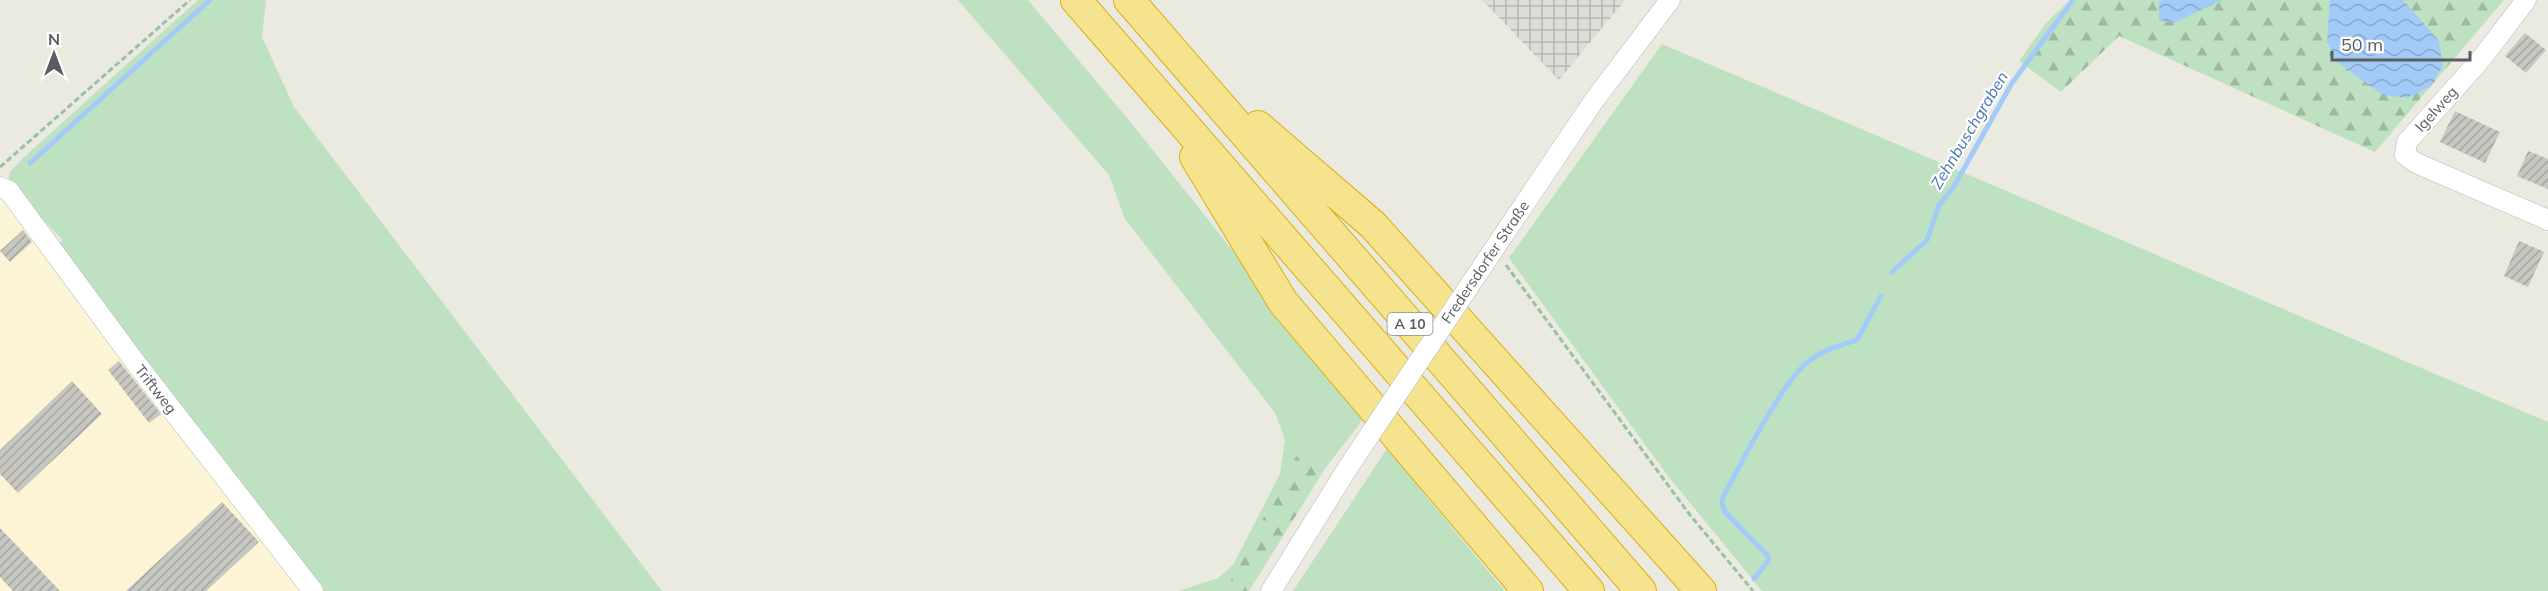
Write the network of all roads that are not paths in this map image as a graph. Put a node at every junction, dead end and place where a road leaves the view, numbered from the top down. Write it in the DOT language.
graph roads {
  1 [pos="1076,0"];
  2 [pos="1129,0"];
  3 [pos="1670,0"];
  4 [pos="2526,0"];
  5 [pos="1179,57"];
  6 [pos="1152,85"];
  7 [pos="0,187"];
  8 [pos="2548,220"];
  9 [pos="313,591"];
  10 [pos="1271,591"];
  11 [pos="1528,591"];
  12 [pos="1589,591"];
  13 [pos="1641,591"];
  14 [pos="1701,591"];
  1 -- 6 [label="highway, A 10"];
  2 -- 5 [label="highway, A 10"];
  3 -- 10 [label="street, Fredersdorfer Straße, bridge"];
  4 -- 8 [label="street, Igelweg"];
  5 -- 13 [label="highway, A 10"];
  5 -- 14 [label="highway"];
  6 -- 11 [label="highway"];
  6 -- 12 [label="highway, A 10"];
  7 -- 9 [label="street, Triftweg"];
}
